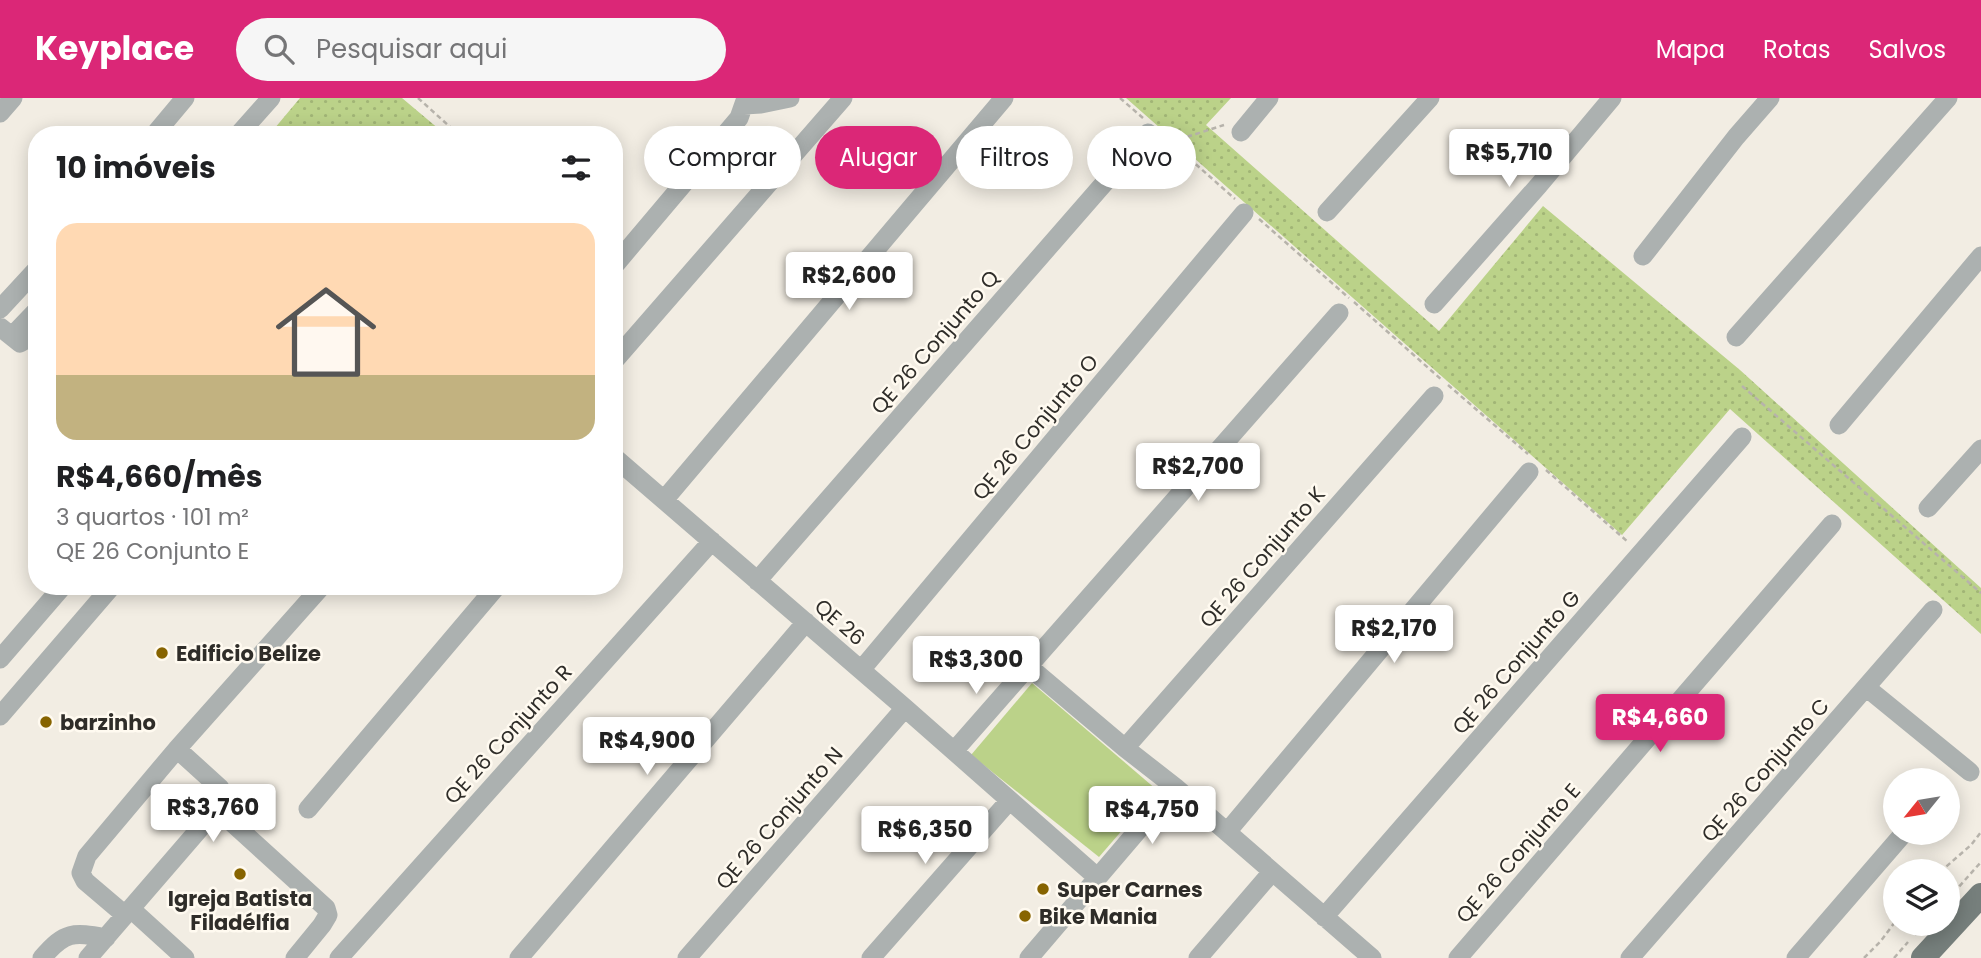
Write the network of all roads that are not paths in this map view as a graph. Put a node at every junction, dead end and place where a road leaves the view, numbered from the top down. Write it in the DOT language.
graph roads {
  1 [pos="13,98"];
  2 [pos="185,98"];
  3 [pos="271,98"];
  4 [pos="790,98"];
  5 [pos="843,98"];
  6 [pos="1004,98"];
  7 [pos="1269,98"];
  8 [pos="1430,98"];
  9 [pos="1612,98"];
  10 [pos="1770,98"];
  11 [pos="1948,98"];
  12 [pos="745,102"];
  13 [pos="0,113"];
  14 [pos="162,126"];
  15 [pos="246,126"];
  16 [pos="1234,127"];
  17 [pos="1101,189"];
  18 [pos="1246,210"];
  19 [pos="1327,212"];
  20 [pos="623,255"];
  21 [pos="1643,256"];
  22 [pos="1981,256"];
  23 [pos="28,279"];
  24 [pos="1434,304"];
  25 [pos="0,309"];
  26 [pos="1339,313"];
  27 [pos="28,317"];
  28 [pos="6,333"];
  29 [pos="28,337"];
  30 [pos="1736,337"];
  31 [pos="623,351"];
  32 [pos="1434,396"];
  33 [pos="1839,425"];
  34 [pos="1742,437"];
  35 [pos="1981,449"];
  36 [pos="1532,463"];
  37 [pos="623,465"];
  38 [pos="664,500"];
  39 [pos="1928,508"];
  40 [pos="1832,524"];
  41 [pos="712,541"];
  42 [pos="757,581"];
  43 [pos="55,595"];
  44 [pos="104,595"];
  45 [pos="314,595"];
  46 [pos="489,595"];
  47 [pos="1934,610"];
  48 [pos="806,622"];
  49 [pos="0,659"];
  50 [pos="1028,666"];
  51 [pos="861,670"];
  52 [pos="1867,688"];
  53 [pos="905,708"];
  54 [pos="0,716"];
  55 [pos="1125,748"];
  56 [pos="177,749"];
  57 [pos="954,751"];
  58 [pos="1970,772"];
  59 [pos="1175,787"];
  60 [pos="1010,801"];
  61 [pos="217,809"];
  62 [pos="308,809"];
  63 [pos="1227,832"];
  64 [pos="1894,845"];
  65 [pos="1272,872"];
  66 [pos="1098,878"];
  67 [pos="1981,895"];
  68 [pos="128,912"];
  69 [pos="1324,917"];
  70 [pos="106,938"];
  71 [pos="1369,957"];
  72 [pos="42,958"];
  73 [pos="89,958"];
  74 [pos="185,958"];
  75 [pos="295,958"];
  76 [pos="339,958"];
  77 [pos="519,958"];
  78 [pos="687,958"];
  79 [pos="871,958"];
  80 [pos="1028,958"];
  81 [pos="1198,958"];
  82 [pos="1458,958"];
  83 [pos="1630,958"];
  84 [pos="1796,958"];
  85 [pos="1923,958"];
  1 -- 13 [label="street"];
  2 -- 14 [label="street"];
  3 -- 15 [label="street"];
  4 -- 12 [label="street"];
  5 -- 31 [label="street"];
  6 -- 38 [label="street"];
  7 -- 16 [label="street"];
  8 -- 19 [label="street"];
  9 -- 24 [label="street"];
  10 -- 21 [label="street"];
  11 -- 30 [label="street"];
  12 -- 20 [label="street"];
  17 -- 42 [label="street, QE 26 Conjunto Q"];
  18 -- 51 [label="street, QE 26 Conjunto O"];
  22 -- 33 [label="street"];
  23 -- 25 [label="street"];
  26 -- 50 [label="street"];
  27 -- 28 [label="street"];
  28 -- 29 [label="street"];
  32 -- 55 [label="street, QE 26 Conjunto K"];
  34 -- 69 [label="street, QE 26 Conjunto G"];
  35 -- 39 [label="street"];
  36 -- 63 [label="street"];
  37 -- 38 [label="street, QE 26"];
  38 -- 41 [label="street, QE 26"];
  40 -- 82 [label="street, QE 26 Conjunto E"];
  41 -- 42 [label="street, QE 26"];
  41 -- 76 [label="street, QE 26 Conjunto R"];
  42 -- 48 [label="street, QE 26"];
  43 -- 49 [label="street"];
  44 -- 54 [label="street"];
  45 -- 56 [label="street"];
  46 -- 62 [label="street"];
  47 -- 52 [label="street, QE 26 Conjunto C"];
  48 -- 51 [label="street, QE 26"];
  48 -- 77 [label="street"];
  50 -- 55 [label="street"];
  50 -- 57 [label="street"];
  51 -- 53 [label="street, QE 26"];
  52 -- 58 [label="street"];
  52 -- 83 [label="street, QE 26 Conjunto C"];
  53 -- 57 [label="street, QE 26"];
  53 -- 78 [label="street, QE 26 Conjunto N"];
  55 -- 59 [label="street"];
  56 -- 61 [label="street"];
  56 -- 68 [label="street"];
  57 -- 60 [label="street, QE 26"];
  59 -- 63 [label="street"];
  59 -- 66 [label="street"];
  60 -- 66 [label="street, QE 26"];
  60 -- 79 [label="street"];
  61 -- 68 [label="street"];
  61 -- 75 [label="street"];
  63 -- 65 [label="street"];
  64 -- 84 [label="street"];
  65 -- 69 [label="street"];
  65 -- 81 [label="street"];
  66 -- 80 [label="street"];
  67 -- 85 [label="main road"];
  68 -- 70 [label="street"];
  68 -- 74 [label="street"];
  69 -- 71 [label="street"];
  70 -- 72 [label="street"];
  70 -- 73 [label="street"];
}
